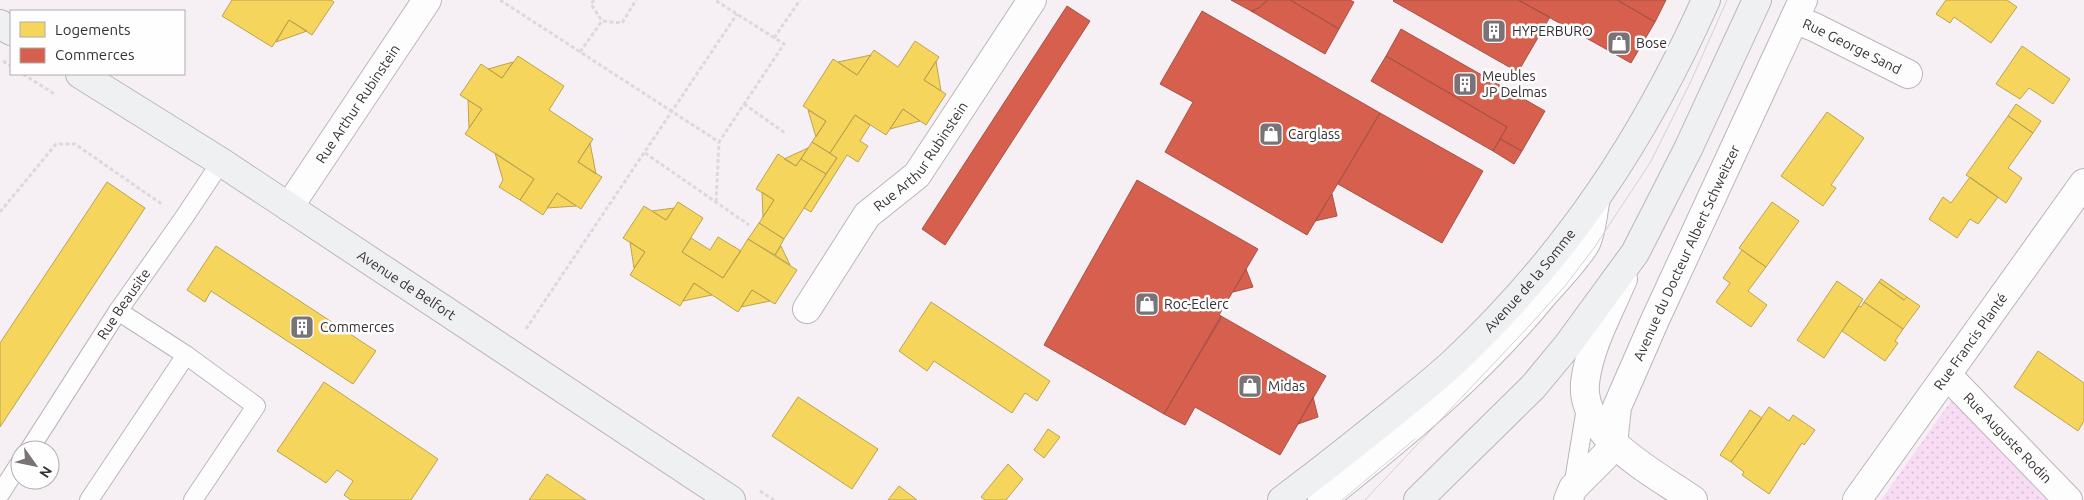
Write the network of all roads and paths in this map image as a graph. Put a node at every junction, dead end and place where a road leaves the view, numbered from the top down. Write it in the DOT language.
graph roads {
  1 [pos="427,0"];
  2 [pos="500,0"];
  3 [pos="594,0"];
  4 [pos="636,0"];
  5 [pos="715,0"];
  6 [pos="800,0"];
  7 [pos="1032,0"];
  8 [pos="1706,0"];
  9 [pos="1757,0"];
  10 [pos="1799,10"];
  11 [pos="737,14"];
  12 [pos="602,21"];
  13 [pos="774,38"];
  14 [pos="580,52"];
  15 [pos="1908,74"];
  16 [pos="82,75"];
  17 [pos="744,104"];
  18 [pos="672,111"];
  19 [pos="785,133"];
  20 [pos="720,142"];
  21 [pos="644,153"];
  22 [pos="221,162"];
  23 [pos="2084,183"];
  24 [pos="1596,198"];
  25 [pos="716,202"];
  26 [pos="289,207"];
  27 [pos="0,212"];
  28 [pos="183,219"];
  29 [pos="749,225"];
  30 [pos="1634,253"];
  31 [pos="806,309"];
  32 [pos="118,311"];
  33 [pos="523,334"];
  34 [pos="186,355"];
  35 [pos="1948,376"];
  36 [pos="1586,402"];
  37 [pos="35,440"];
  38 [pos="1613,444"];
  39 [pos="10,478"];
  40 [pos="0,494"];
  41 [pos="1570,494"];
  42 [pos="89,500"];
  43 [pos="193,500"];
  44 [pos="731,500"];
  45 [pos="1282,500"];
  46 [pos="1322,500"];
  47 [pos="1418,500"];
  48 [pos="1694,500"];
  49 [pos="1857,500"];
  50 [pos="2068,500"];
  1 -- 26 [label="street, Rue Arthur Rubinstein"];
  2 -- 14 [label="path"];
  3 -- 12 [label="path"];
  4 -- 12 [label="path"];
  5 -- 11 [label="path"];
  6 -- 13 [label="path"];
  7 -- 31 [label="street, Rue Arthur Rubinstein"];
  8 -- 24 [label="main road, Avenue de la Somme"];
  9 -- 30 [label="main road"];
  10 -- 15 [label="street, Rue George Sand"];
  10 -- 38 [label="street, Avenue du Docteur Albert Schweitzer"];
  11 -- 13 [label="path"];
  11 -- 18 [label="path"];
  12 -- 14 [label="path"];
  13 -- 17 [label="path"];
  14 -- 18 [label="path"];
  16 -- 22 [label="main road, Avenue de Belfort"];
  17 -- 19 [label="path"];
  17 -- 20 [label="path"];
  18 -- 20 [label="path"];
  18 -- 21 [label="path"];
  20 -- 25 [label="path"];
  21 -- 25 [label="path"];
  21 -- 33 [label="path"];
  22 -- 26 [label="main road, Avenue de Belfort"];
  22 -- 28 [label="lane, Rue Beausite"];
  23 -- 35 [label="street, Rue Francis Planté"];
  24 -- 45 [label="main road, Avenue de la Somme"];
  24 -- 46 [label="street"];
  25 -- 29 [label="path"];
  26 -- 44 [label="main road, Avenue de Belfort"];
  27 -- 28 [label="path"];
  28 -- 32 [label="lane, Rue Beausite"];
  30 -- 36 [label="street"];
  30 -- 47 [label="main road"];
  32 -- 34 [label="lane"];
  32 -- 37 [label="lane, Rue Beausite"];
  34 -- 42 [label="lane"];
  34 -- 43 [label="lane"];
  35 -- 49 [label="street, Rue Francis Planté"];
  35 -- 50 [label="street, Rue Auguste Rodin"];
  36 -- 38 [label="street"];
  36 -- 41 [label="lane"];
  38 -- 41 [label="street"];
  38 -- 48 [label="street"];
  39 -- 40 [label="lane"];
}
